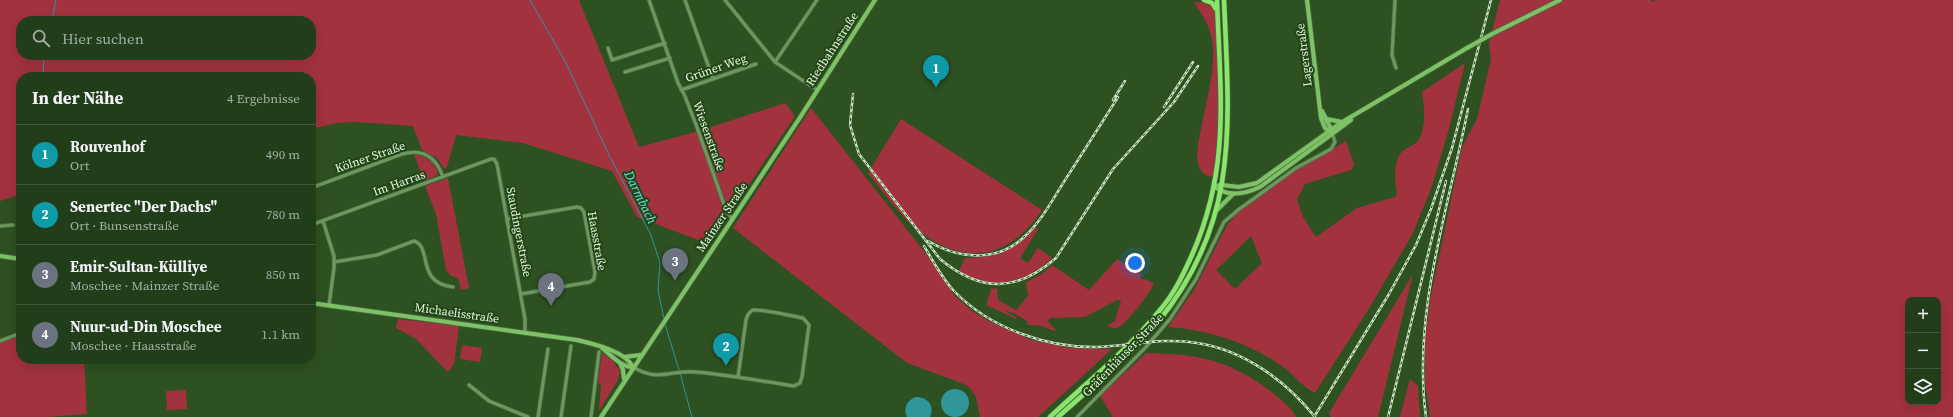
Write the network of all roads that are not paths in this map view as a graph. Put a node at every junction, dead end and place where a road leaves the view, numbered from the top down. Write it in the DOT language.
graph roads {
  1 [pos="649,0"];
  2 [pos="685,0"];
  3 [pos="725,0"];
  4 [pos="817,0"];
  5 [pos="875,0"];
  6 [pos="1204,0"];
  7 [pos="1217,0"];
  8 [pos="1224,0"];
  9 [pos="1307,0"];
  10 [pos="1395,0"];
  11 [pos="1560,0"];
  12 [pos="1217,10"];
  13 [pos="664,43"];
  14 [pos="608,48"];
  15 [pos="670,58"];
  16 [pos="775,62"];
  17 [pos="756,64"];
  18 [pos="1396,68"];
  19 [pos="625,72"];
  20 [pos="713,79"];
  21 [pos="681,90"];
  22 [pos="817,90"];
  23 [pos="806,108"];
  24 [pos="1361,113"];
  25 [pos="1324,119"];
  26 [pos="1342,122"];
  27 [pos="1331,131"];
  28 [pos="1315,140"];
  29 [pos="494,160"];
  30 [pos="443,177"];
  31 [pos="1222,185"];
  32 [pos="316,186"];
  33 [pos="1214,186"];
  34 [pos="1221,191"];
  35 [pos="1233,194"];
  36 [pos="1216,210"];
  37 [pos="507,219"];
  38 [pos="733,219"];
  39 [pos="322,221"];
  40 [pos="316,223"];
  41 [pos="13,225"];
  42 [pos="0,226"];
  43 [pos="0,256"];
  44 [pos="16,258"];
  45 [pos="334,262"];
  46 [pos="453,287"];
  47 [pos="521,294"];
  48 [pos="316,304"];
  49 [pos="329,305"];
  50 [pos="525,332"];
  51 [pos="16,335"];
  52 [pos="0,341"];
  53 [pos="571,346"];
  54 [pos="600,346"];
  55 [pos="548,349"];
  56 [pos="599,352"];
  57 [pos="641,355"];
  58 [pos="623,357"];
  59 [pos="618,361"];
  60 [pos="633,367"];
  61 [pos="738,377"];
  62 [pos="623,382"];
  63 [pos="469,385"];
  64 [pos="528,417"];
  65 [pos="538,417"];
  66 [pos="561,417"];
  67 [pos="591,417"];
  68 [pos="601,417"];
  69 [pos="1050,417"];
  70 [pos="1058,417"];
  71 [pos="1077,417"];
  1 -- 13 [label="street, Wiesenstraße"];
  2 -- 20 [label="street"];
  3 -- 16 [label="street"];
  4 -- 16 [label="street"];
  5 -- 22 [label="main road, Riedbahnstraße"];
  6 -- 12 [label="main road"];
  7 -- 12 [label="main road"];
  8 -- 31 [label="main road"];
  9 -- 25 [label="main road, Lagerstraße"];
  10 -- 18 [label="street"];
  11 -- 24 [label="main road, bridge"];
  12 -- 33 [label="main road"];
  13 -- 14 [label="street"];
  13 -- 15 [label="street, Wiesenstraße"];
  15 -- 19 [label="street"];
  15 -- 21 [label="street, Wiesenstraße"];
  16 -- 22 [label="street"];
  17 -- 20 [label="street, Grüner Weg"];
  20 -- 21 [label="street, Grüner Weg"];
  21 -- 38 [label="street, Wiesenstraße"];
  22 -- 23 [label="main road, Riedbahnstraße"];
  23 -- 38 [label="main road, Mainzer Straße"];
  24 -- 26 [label="main road"];
  24 -- 27 [label="main road"];
  25 -- 26 [label="main road"];
  25 -- 27 [label="main road, Lagerstraße"];
  25 -- 28 [label="main road"];
  26 -- 27 [label="main road"];
  27 -- 28 [label="main road"];
  27 -- 35 [label="main road"];
  27 -- 71 [label="street, Gräfenhäuser Straße"];
  28 -- 31 [label="main road"];
  29 -- 30 [label="street, Im Harras"];
  29 -- 37 [label="street, Staudingerstraße"];
  30 -- 32 [label="street, Kölner Straße"];
  30 -- 39 [label="street, Im Harras"];
  31 -- 33 [label="main road"];
  31 -- 34 [label="main road"];
  33 -- 34 [label="main road"];
  33 -- 69 [label="main road"];
  34 -- 35 [label="main road"];
  34 -- 36 [label="main road"];
  35 -- 36 [label="main road"];
  36 -- 70 [label="main road"];
  37 -- 47 [label="street, Staudingerstraße"];
  37 -- 47 [label="street, Haasstraße"];
  38 -- 57 [label="main road, Mainzer Straße"];
  39 -- 40 [label="street, Im Harras"];
  39 -- 45 [label="street"];
  41 -- 42 [label="street"];
  43 -- 44 [label="main road"];
  45 -- 46 [label="street"];
  45 -- 49 [label="street"];
  47 -- 50 [label="street, Staudingerstraße"];
  48 -- 49 [label="main road, Michaelisstraße"];
  49 -- 50 [label="main road, Michaelisstraße"];
  50 -- 54 [label="main road, Michaelisstraße"];
  51 -- 52 [label="street"];
  53 -- 66 [label="street"];
  54 -- 58 [label="main road, Michaelisstraße"];
  54 -- 59 [label="main road, Michaelisstraße"];
  55 -- 65 [label="street"];
  56 -- 67 [label="street"];
  57 -- 58 [label="main road"];
  57 -- 60 [label="main road, Mainzer Straße"];
  58 -- 60 [label="main road, Michaelisstraße"];
  59 -- 60 [label="main road, Michaelisstraße"];
  59 -- 62 [label="main road"];
  60 -- 61 [label="street"];
  60 -- 62 [label="main road, Mainzer Straße"];
  61 -- 61 [label="street"];
  62 -- 68 [label="main road, Mainzer Straße"];
  63 -- 64 [label="street"];
}
